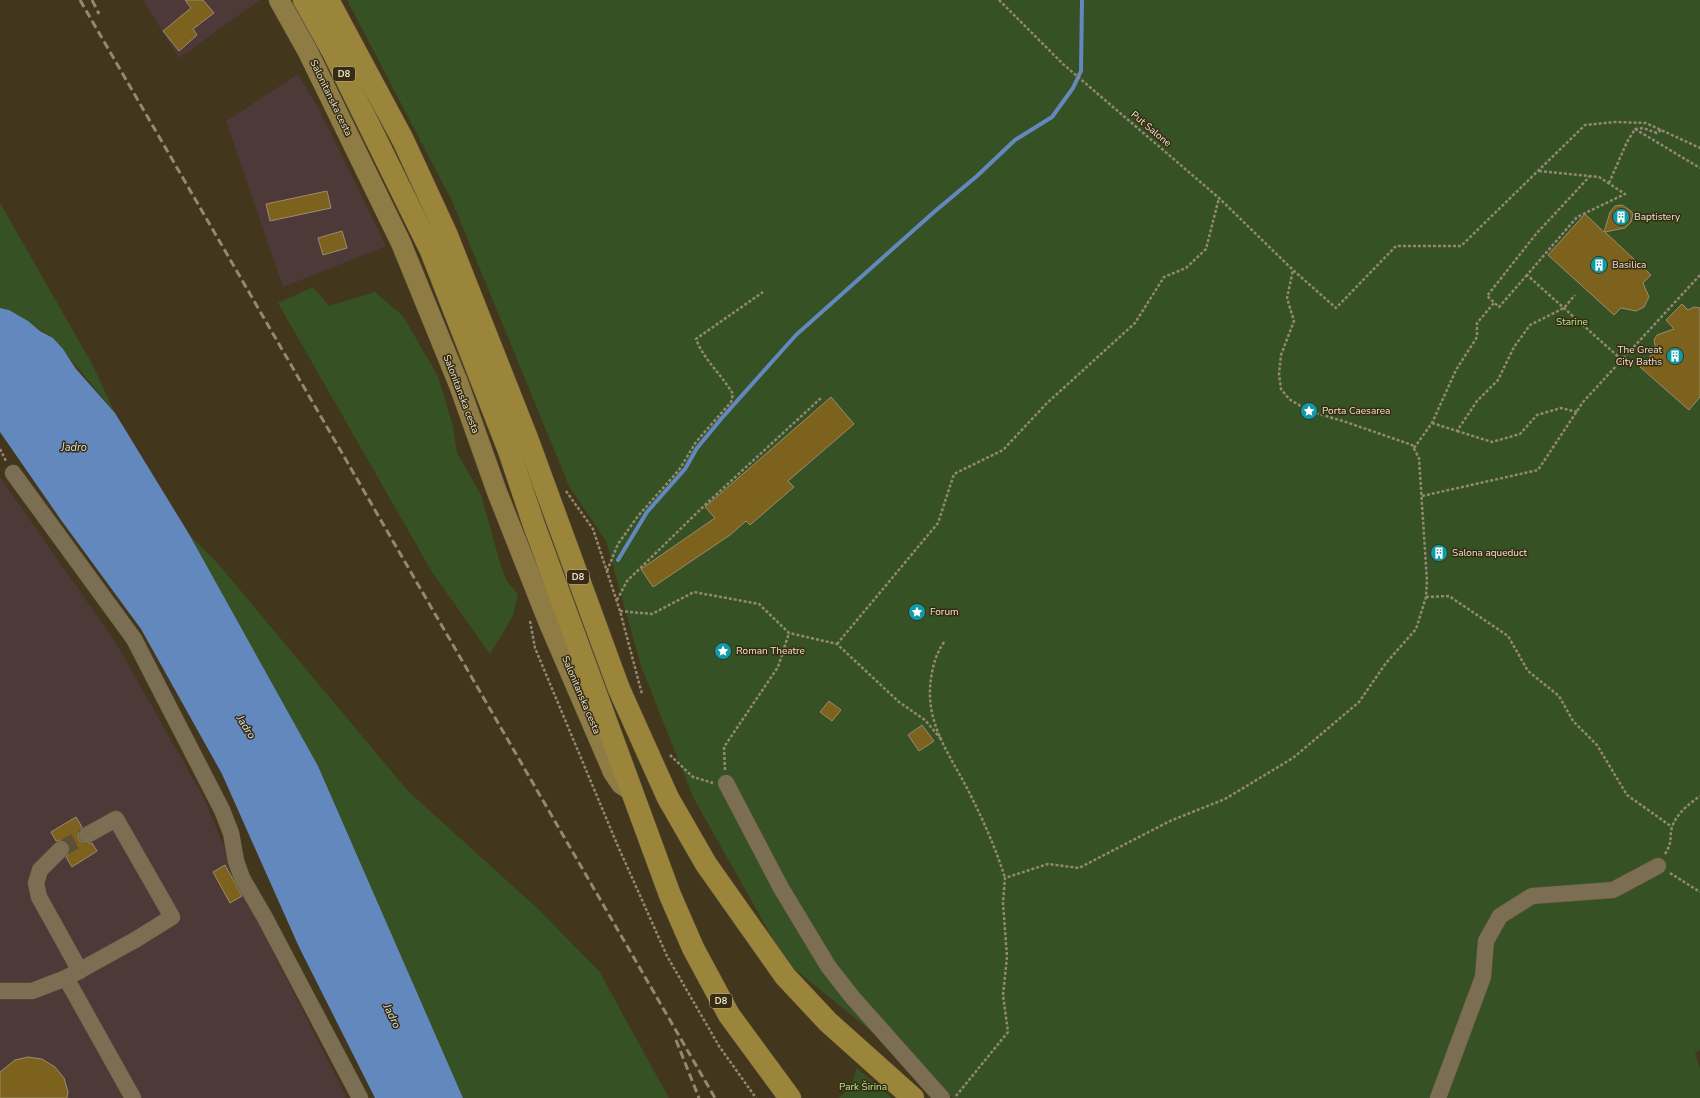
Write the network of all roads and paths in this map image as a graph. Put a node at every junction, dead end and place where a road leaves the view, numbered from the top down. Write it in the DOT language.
graph roads {
  1 [pos="279,0"];
  2 [pos="304,0"];
  3 [pos="328,0"];
  4 [pos="999,0"];
  5 [pos="1635,129"];
  6 [pos="1661,130"];
  7 [pos="1700,148"];
  8 [pos="1700,168"];
  9 [pos="1538,171"];
  10 [pos="1590,176"];
  11 [pos="1609,183"];
  12 [pos="1219,198"];
  13 [pos="1293,270"];
  14 [pos="1527,275"];
  15 [pos="1700,275"];
  16 [pos="763,292"];
  17 [pos="1575,295"];
  18 [pos="1494,303"];
  19 [pos="1564,308"];
  20 [pos="1622,360"];
  21 [pos="821,398"];
  22 [pos="1576,412"];
  23 [pos="1432,423"];
  24 [pos="1457,431"];
  25 [pos="1414,448"];
  26 [pos="13,474"];
  27 [pos="1422,496"];
  28 [pos="607,571"];
  29 [pos="1426,597"];
  30 [pos="539,599"];
  31 [pos="616,600"];
  32 [pos="620,611"];
  33 [pos="789,633"];
  34 [pos="944,642"];
  35 [pos="837,644"];
  36 [pos="941,740"];
  37 [pos="726,783"];
  38 [pos="632,791"];
  39 [pos="1700,796"];
  40 [pos="1672,827"];
  41 [pos="87,835"];
  42 [pos="62,850"];
  43 [pos="1658,866"];
  44 [pos="1005,878"];
  45 [pos="1700,892"];
  46 [pos="80,971"];
  47 [pos="66,978"];
  48 [pos="0,991"];
  49 [pos="133,1098"];
  50 [pos="360,1098"];
  51 [pos="756,1098"];
  52 [pos="790,1098"];
  53 [pos="913,1098"];
  54 [pos="942,1098"];
  55 [pos="954,1098"];
  56 [pos="1438,1098"];
  1 -- 30 [label="main road, Salonitanska cesta"];
  2 -- 38 [label="highway, D8"];
  3 -- 53 [label="highway, D8"];
  4 -- 12 [label="path, Put Salone"];
  5 -- 6 [label="path"];
  5 -- 8 [label="path"];
  5 -- 11 [label="path"];
  6 -- 7 [label="path"];
  6 -- 9 [label="path"];
  9 -- 10 [label="path"];
  9 -- 13 [label="path, Put Salone"];
  10 -- 11 [label="path"];
  10 -- 18 [label="path"];
  11 -- 14 [label="path"];
  12 -- 13 [label="path, Put Salone"];
  12 -- 35 [label="path"];
  13 -- 25 [label="path"];
  14 -- 18 [label="path"];
  14 -- 19 [label="path"];
  15 -- 20 [label="path"];
  16 -- 28 [label="path"];
  17 -- 19 [label="path"];
  18 -- 23 [label="path"];
  19 -- 20 [label="path"];
  19 -- 24 [label="path"];
  20 -- 22 [label="path"];
  21 -- 31 [label="path"];
  22 -- 24 [label="path"];
  22 -- 27 [label="path"];
  23 -- 24 [label="path"];
  23 -- 25 [label="path"];
  25 -- 27 [label="path"];
  26 -- 50 [label="street"];
  27 -- 29 [label="path"];
  29 -- 40 [label="path"];
  29 -- 44 [label="path"];
  30 -- 38 [label="main road, Salonitanska cesta"];
  30 -- 51 [label="path"];
  32 -- 33 [label="path"];
  33 -- 35 [label="path"];
  33 -- 37 [label="path"];
  34 -- 36 [label="path"];
  35 -- 36 [label="path"];
  36 -- 44 [label="path"];
  37 -- 54 [label="street"];
  38 -- 52 [label="highway, D8"];
  39 -- 40 [label="path"];
  40 -- 43 [label="path"];
  41 -- 46 [label="street"];
  42 -- 46 [label="street"];
  43 -- 45 [label="path"];
  43 -- 56 [label="street"];
  44 -- 55 [label="path"];
  46 -- 47 [label="street"];
  47 -- 48 [label="street"];
  47 -- 49 [label="street"];
}
